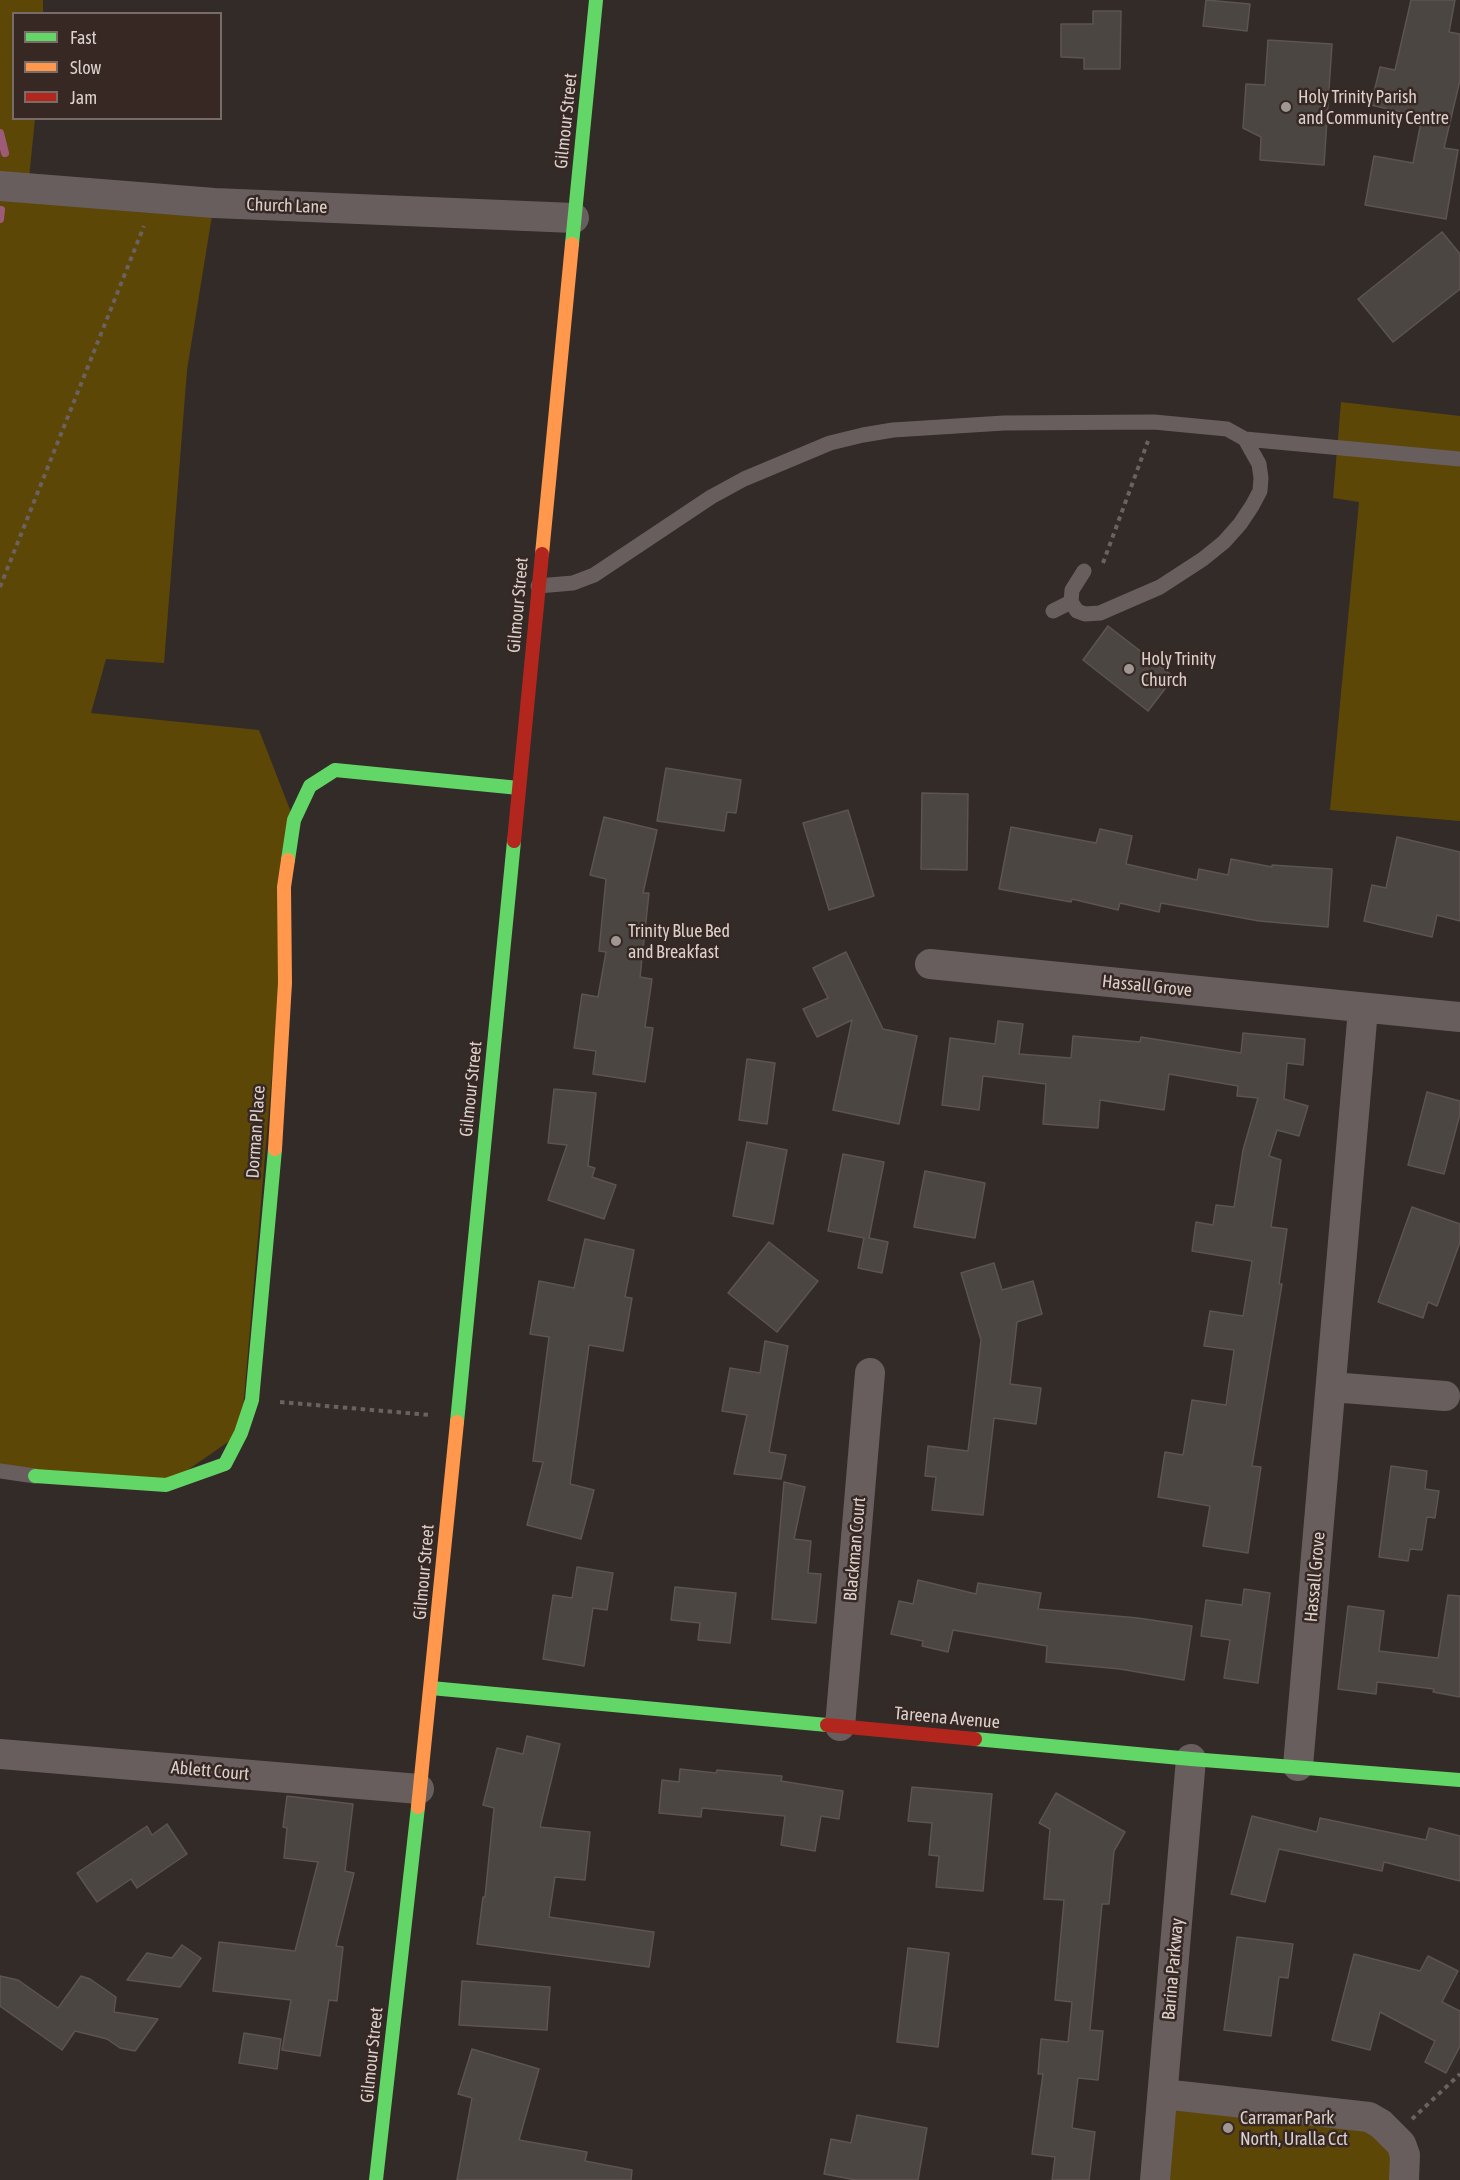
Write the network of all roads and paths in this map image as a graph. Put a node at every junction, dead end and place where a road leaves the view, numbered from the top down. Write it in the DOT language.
graph roads {
  1 [pos="596,0"];
  2 [pos="0,186"];
  3 [pos="141,197"];
  4 [pos="574,218"];
  5 [pos="1148,440"];
  6 [pos="1245,440"];
  7 [pos="1460,459"];
  8 [pos="1084,571"];
  9 [pos="1101,571"];
  10 [pos="538,586"];
  11 [pos="0,587"];
  12 [pos="1071,602"];
  13 [pos="1053,611"];
  14 [pos="519,788"];
  15 [pos="930,964"];
  16 [pos="1363,1009"];
  17 [pos="1460,1017"];
  18 [pos="870,1373"];
  19 [pos="1331,1387"];
  20 [pos="1445,1396"];
  21 [pos="252,1400"];
  22 [pos="457,1418"];
  23 [pos="0,1471"];
  24 [pos="35,1476"];
  25 [pos="431,1688"];
  26 [pos="840,1725"];
  27 [pos="0,1754"];
  28 [pos="1191,1759"];
  29 [pos="1298,1766"];
  30 [pos="1460,1780"];
  31 [pos="419,1789"];
  32 [pos="1460,2074"];
  33 [pos="1163,2094"];
  34 [pos="1394,2136"];
  35 [pos="376,2180"];
  36 [pos="1155,2180"];
  37 [pos="1404,2180"];
  1 -- 4 [label="main road, Gilmour Street"];
  2 -- 3 [label="street, Church Lane"];
  3 -- 4 [label="street, Church Lane"];
  3 -- 11 [label="path"];
  4 -- 10 [label="main road, Gilmour Street"];
  5 -- 9 [label="path"];
  6 -- 7 [label="lane"];
  6 -- 10 [label="lane"];
  6 -- 12 [label="lane"];
  8 -- 12 [label="lane"];
  10 -- 14 [label="main road, Gilmour Street"];
  12 -- 13 [label="lane"];
  14 -- 21 [label="main road, Dorman Place"];
  14 -- 22 [label="main road, Gilmour Street"];
  15 -- 16 [label="street, Hassall Grove"];
  16 -- 17 [label="street, Hassall Grove"];
  16 -- 19 [label="street, Hassall Grove"];
  18 -- 26 [label="street, Blackman Court"];
  19 -- 20 [label="street"];
  19 -- 29 [label="street, Hassall Grove"];
  21 -- 22 [label="path"];
  21 -- 24 [label="main road, Dorman Place"];
  22 -- 25 [label="main road, Gilmour Street"];
  23 -- 24 [label="lane, Dorman Place"];
  25 -- 26 [label="main road, Tareena Avenue"];
  25 -- 31 [label="main road, Gilmour Street"];
  26 -- 28 [label="main road, Tareena Avenue"];
  27 -- 31 [label="street, Ablett Court"];
  28 -- 29 [label="main road, Tareena Avenue"];
  28 -- 33 [label="street, Barina Parkway"];
  29 -- 30 [label="main road, Tareena Avenue"];
  31 -- 35 [label="main road, Gilmour Street"];
  32 -- 34 [label="path"];
  33 -- 34 [label="street"];
  33 -- 36 [label="street, Barina Parkway"];
  34 -- 37 [label="street"];
}
